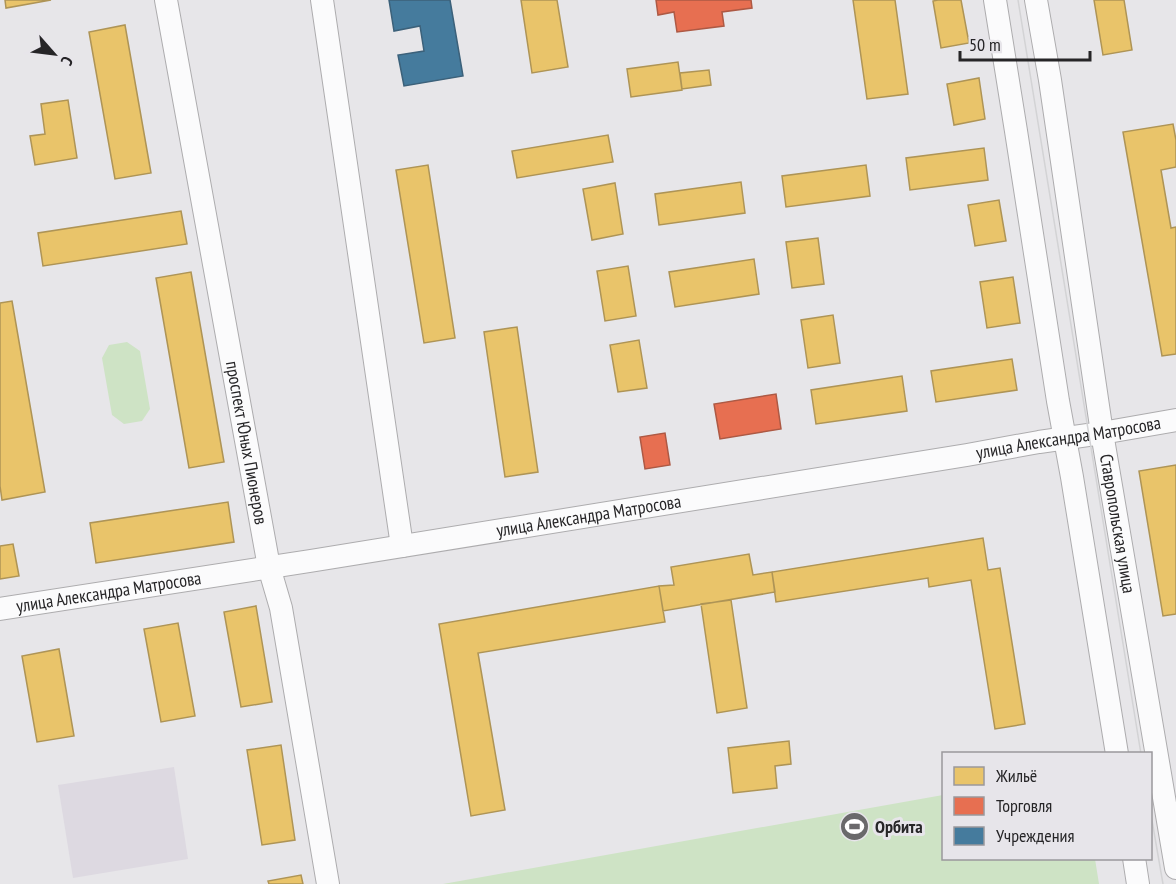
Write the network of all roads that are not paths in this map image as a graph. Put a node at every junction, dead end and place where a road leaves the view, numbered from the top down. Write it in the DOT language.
graph roads {
  1 [pos="166,0"];
  2 [pos="321,0"];
  3 [pos="995,0"];
  4 [pos="1036,0"];
  5 [pos="1176,420"];
  6 [pos="1102,433"];
  7 [pos="1065,438"];
  8 [pos="402,546"];
  9 [pos="269,567"];
  10 [pos="0,609"];
  11 [pos="1117,752"];
  12 [pos="1134,860"];
  13 [pos="1176,868"];
  14 [pos="328,884"];
  15 [pos="1138,884"];
  1 -- 9 [label="street, проспект Юных Пионеров"];
  2 -- 8 [label="street"];
  3 -- 7 [label="street, Ставропольская улица"];
  4 -- 6 [label="street, Ставропольская улица"];
  5 -- 6 [label="street, улица Александра Матросова"];
  6 -- 7 [label="street, улица Александра Матросова"];
  6 -- 13 [label="street, Ставропольская улица"];
  7 -- 8 [label="street, улица Александра Матросова"];
  7 -- 11 [label="street, Ставропольская улица"];
  8 -- 9 [label="street, улица Александра Матросова"];
  9 -- 10 [label="street, улица Александра Матросова"];
  9 -- 14 [label="street, проспект Юных Пионеров"];
  12 -- 15 [label="street"];
}
